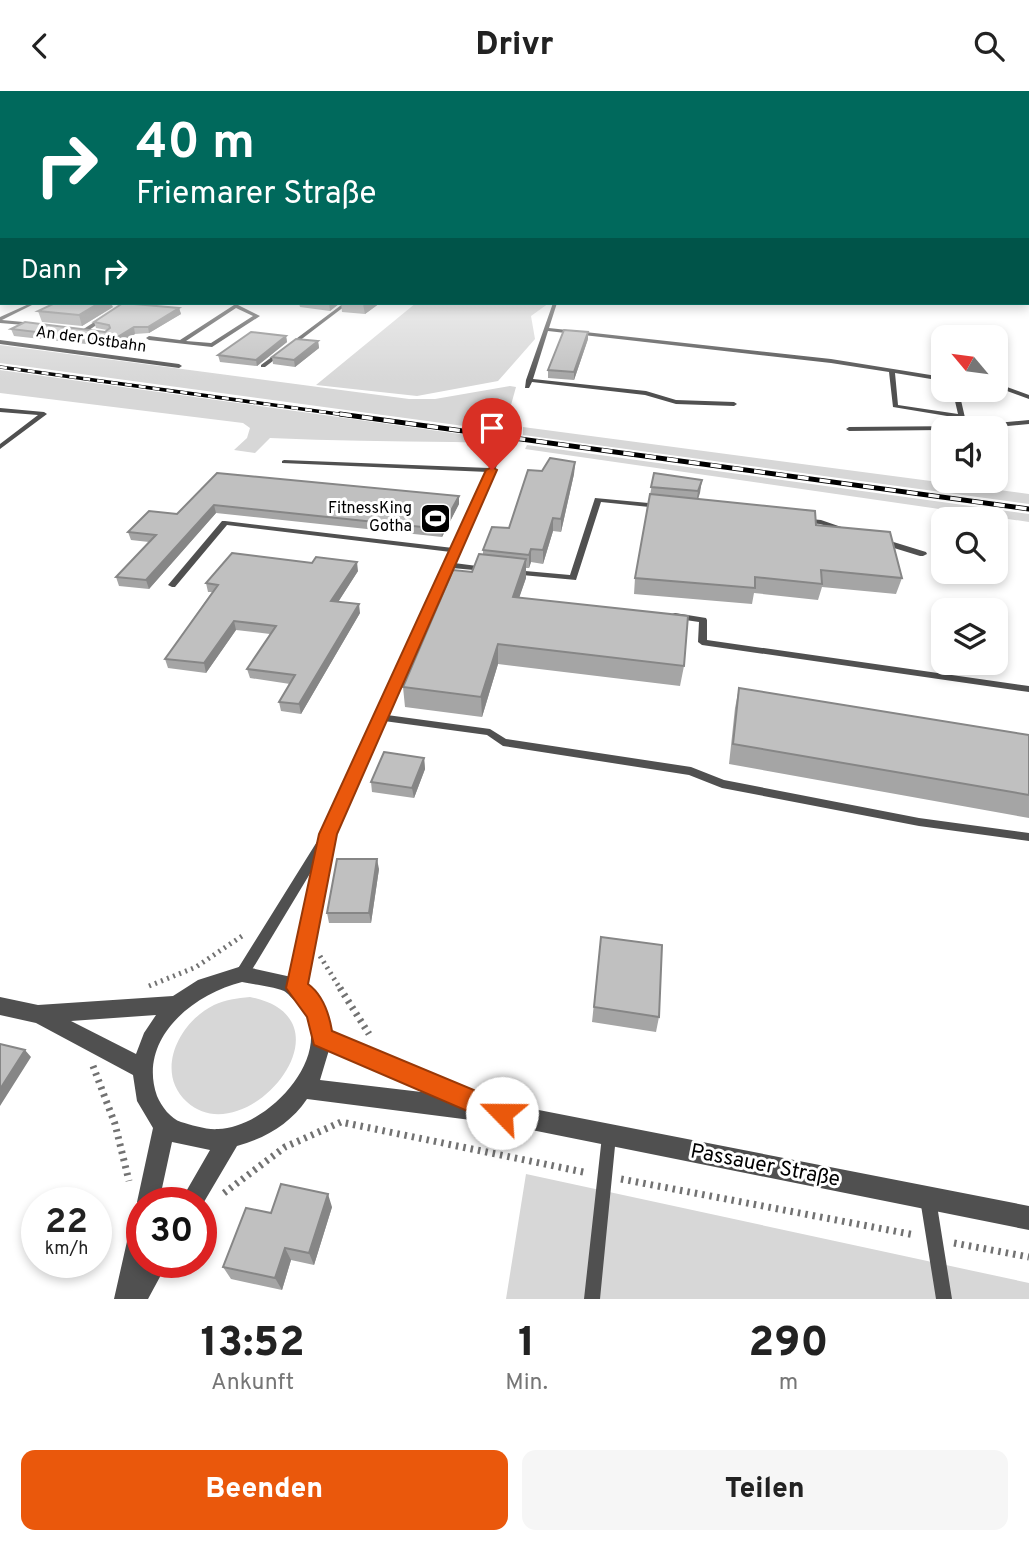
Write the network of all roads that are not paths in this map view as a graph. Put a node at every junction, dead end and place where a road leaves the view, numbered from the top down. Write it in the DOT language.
graph roads {
  1 [pos="30,305"];
  2 [pos="235,305"];
  3 [pos="238,305"];
  4 [pos="344,305"];
  5 [pos="554,305"];
  6 [pos="106,317"];
  7 [pos="0,320"];
  8 [pos="36,325"];
  9 [pos="546,329"];
  10 [pos="72,330"];
  11 [pos="84,331"];
  12 [pos="95,332"];
  13 [pos="149,338"];
  14 [pos="0,342"];
  15 [pos="181,342"];
  16 [pos="179,366"];
  17 [pos="263,366"];
  18 [pos="892,372"];
  19 [pos="931,378"];
  20 [pos="1008,389"];
  21 [pos="1029,397"];
  22 [pos="734,404"];
  23 [pos="0,410"];
  24 [pos="956,416"];
  25 [pos="1029,422"];
  26 [pos="1008,424"];
  27 [pos="931,428"];
  28 [pos="849,429"];
  29 [pos="0,447"];
  30 [pos="284,462"];
  31 [pos="668,506"];
  32 [pos="793,519"];
  33 [pos="859,534"];
  34 [pos="872,538"];
  35 [pos="454,550"];
  36 [pos="923,554"];
  37 [pos="448,565"];
  38 [pos="492,569"];
  39 [pos="506,571"];
  40 [pos="172,585"];
  41 [pos="664,615"];
  42 [pos="1029,689"];
  43 [pos="380,717"];
  44 [pos="328,834"];
  45 [pos="1029,838"];
  46 [pos="242,974"];
  47 [pos="297,988"];
  48 [pos="179,1004"];
  49 [pos="0,1006"];
  50 [pos="38,1014"];
  51 [pos="322,1037"];
  52 [pos="143,1069"];
  53 [pos="305,1088"];
  54 [pos="502,1113"];
  55 [pos="165,1124"];
  56 [pos="609,1136"];
  57 [pos="229,1139"];
  58 [pos="151,1187"];
  59 [pos="201,1187"];
  60 [pos="928,1198"];
  61 [pos="1029,1219"];
  62 [pos="131,1278"];
  63 [pos="146,1278"];
  64 [pos="126,1299"];
  65 [pos="134,1299"];
  66 [pos="592,1299"];
  67 [pos="944,1299"];
  1 -- 7 [label="lane"];
  2 -- 15 [label="lane"];
  3 -- 15 [label="lane"];
  4 -- 17 [label="lane"];
  5 -- 9 [label="lane"];
  6 -- 11 [label="lane"];
  7 -- 8 [label="lane"];
  9 -- 18 [label="lane"];
  9 -- 22 [label="lane"];
  10 -- 11 [label="lane"];
  11 -- 12 [label="lane"];
  13 -- 15 [label="lane"];
  14 -- 16 [label="lane, An der Ostbahn"];
  18 -- 19 [label="lane"];
  18 -- 24 [label="lane"];
  20 -- 21 [label="lane"];
  23 -- 29 [label="lane"];
  25 -- 26 [label="lane"];
  27 -- 28 [label="lane"];
  30 -- 35 [label="lane"];
  31 -- 39 [label="lane"];
  32 -- 33 [label="lane"];
  34 -- 36 [label="lane"];
  35 -- 37 [label="lane"];
  35 -- 40 [label="lane"];
  37 -- 38 [label="lane"];
  37 -- 43 [label="lane"];
  41 -- 42 [label="lane"];
  43 -- 44 [label="lane"];
  43 -- 45 [label="lane"];
  44 -- 46 [label="lane"];
  44 -- 47 [label="lane"];
  46 -- 47 [label="street"];
  46 -- 48 [label="street"];
  47 -- 51 [label="street"];
  48 -- 50 [label="street"];
  48 -- 52 [label="street"];
  49 -- 50 [label="street"];
  50 -- 52 [label="street"];
  51 -- 53 [label="street"];
  51 -- 54 [label="street, Passauer Straße"];
  52 -- 55 [label="street"];
  53 -- 54 [label="street, Passauer Straße"];
  53 -- 57 [label="street"];
  54 -- 56 [label="street, Passauer Straße"];
  55 -- 57 [label="street"];
  55 -- 58 [label="street"];
  56 -- 60 [label="street, Passauer Straße"];
  56 -- 66 [label="lane"];
  57 -- 59 [label="street"];
  60 -- 61 [label="street, Passauer Straße"];
  60 -- 67 [label="lane"];
  62 -- 64 [label="street"];
  63 -- 65 [label="street"];
}
